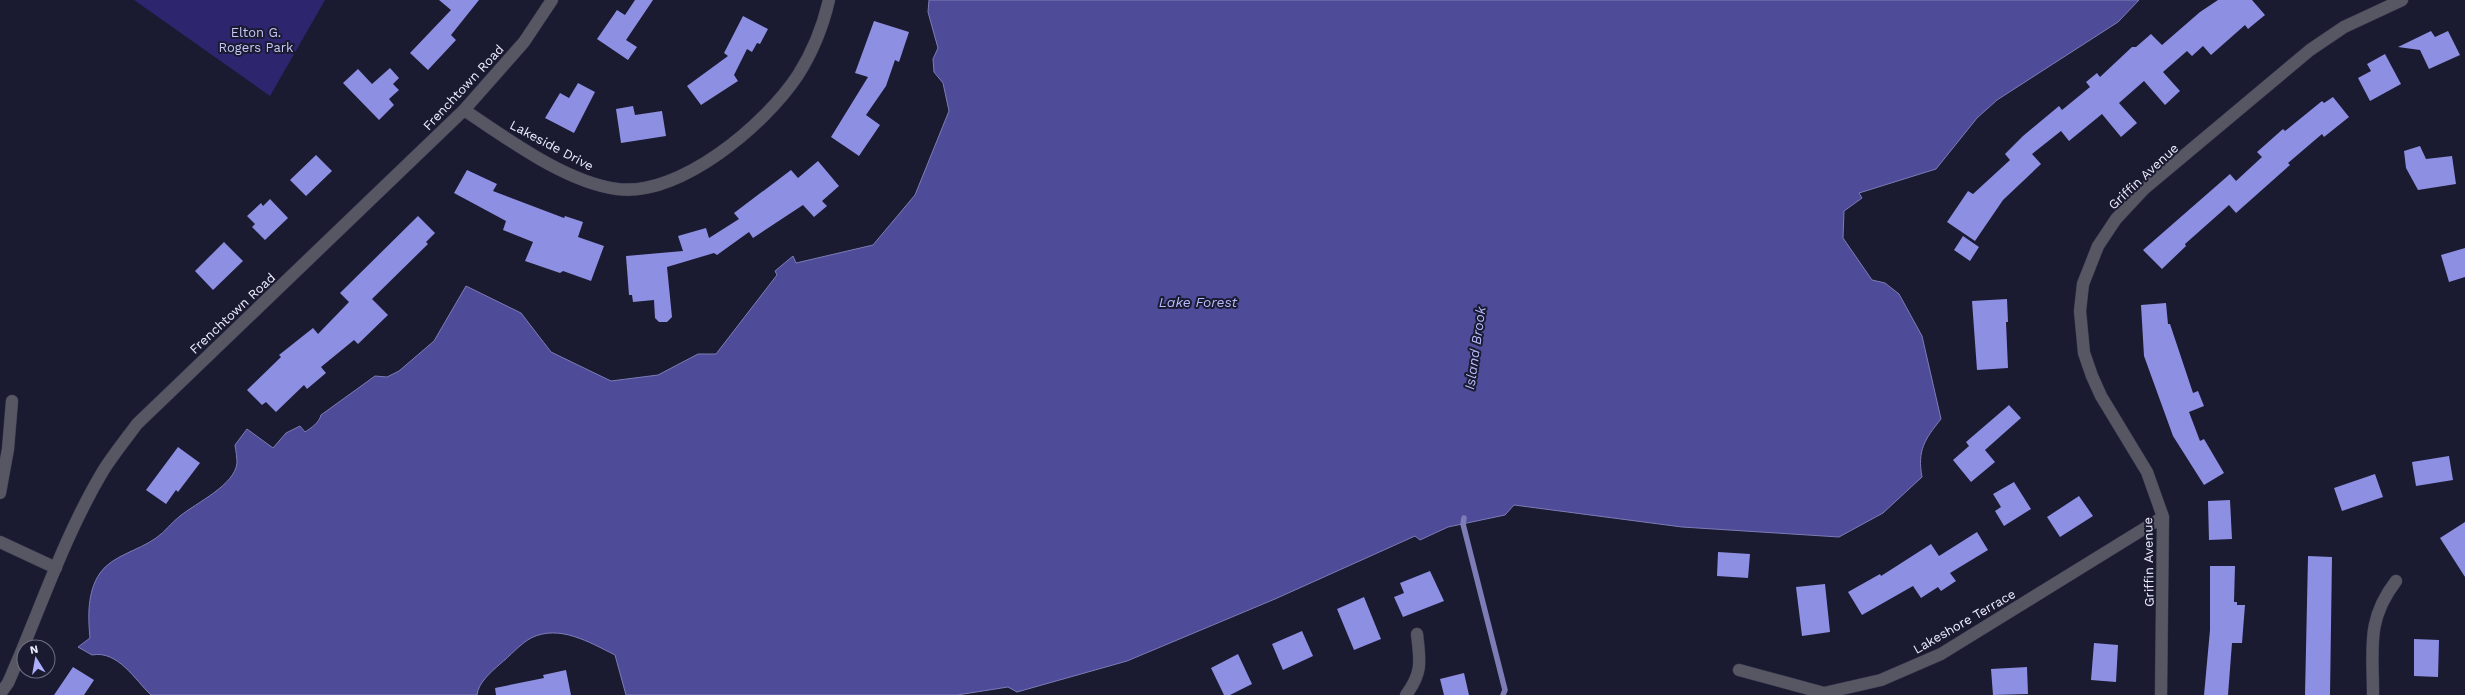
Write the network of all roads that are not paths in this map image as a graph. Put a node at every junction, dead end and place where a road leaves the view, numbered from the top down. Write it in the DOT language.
graph roads {
  1 [pos="552,0"];
  2 [pos="829,0"];
  3 [pos="2402,0"];
  4 [pos="464,110"];
  5 [pos="12,401"];
  6 [pos="0,493"];
  7 [pos="2163,517"];
  8 [pos="0,542"];
  9 [pos="56,568"];
  10 [pos="2396,581"];
  11 [pos="1417,634"];
  12 [pos="1739,670"];
  13 [pos="0,694"];
  14 [pos="1406,695"];
  15 [pos="2161,695"];
  16 [pos="2374,695"];
  1 -- 4 [label="street, Frenchtown Road"];
  2 -- 4 [label="street, Lakeside Drive"];
  3 -- 7 [label="street, Griffin Avenue"];
  4 -- 9 [label="street, Frenchtown Road"];
  5 -- 6 [label="street"];
  7 -- 12 [label="street, Lakeshore Terrace"];
  7 -- 15 [label="street, Griffin Avenue"];
  8 -- 9 [label="street"];
  9 -- 13 [label="street, Frenchtown Road"];
  10 -- 16 [label="street"];
  11 -- 14 [label="street"];
}
